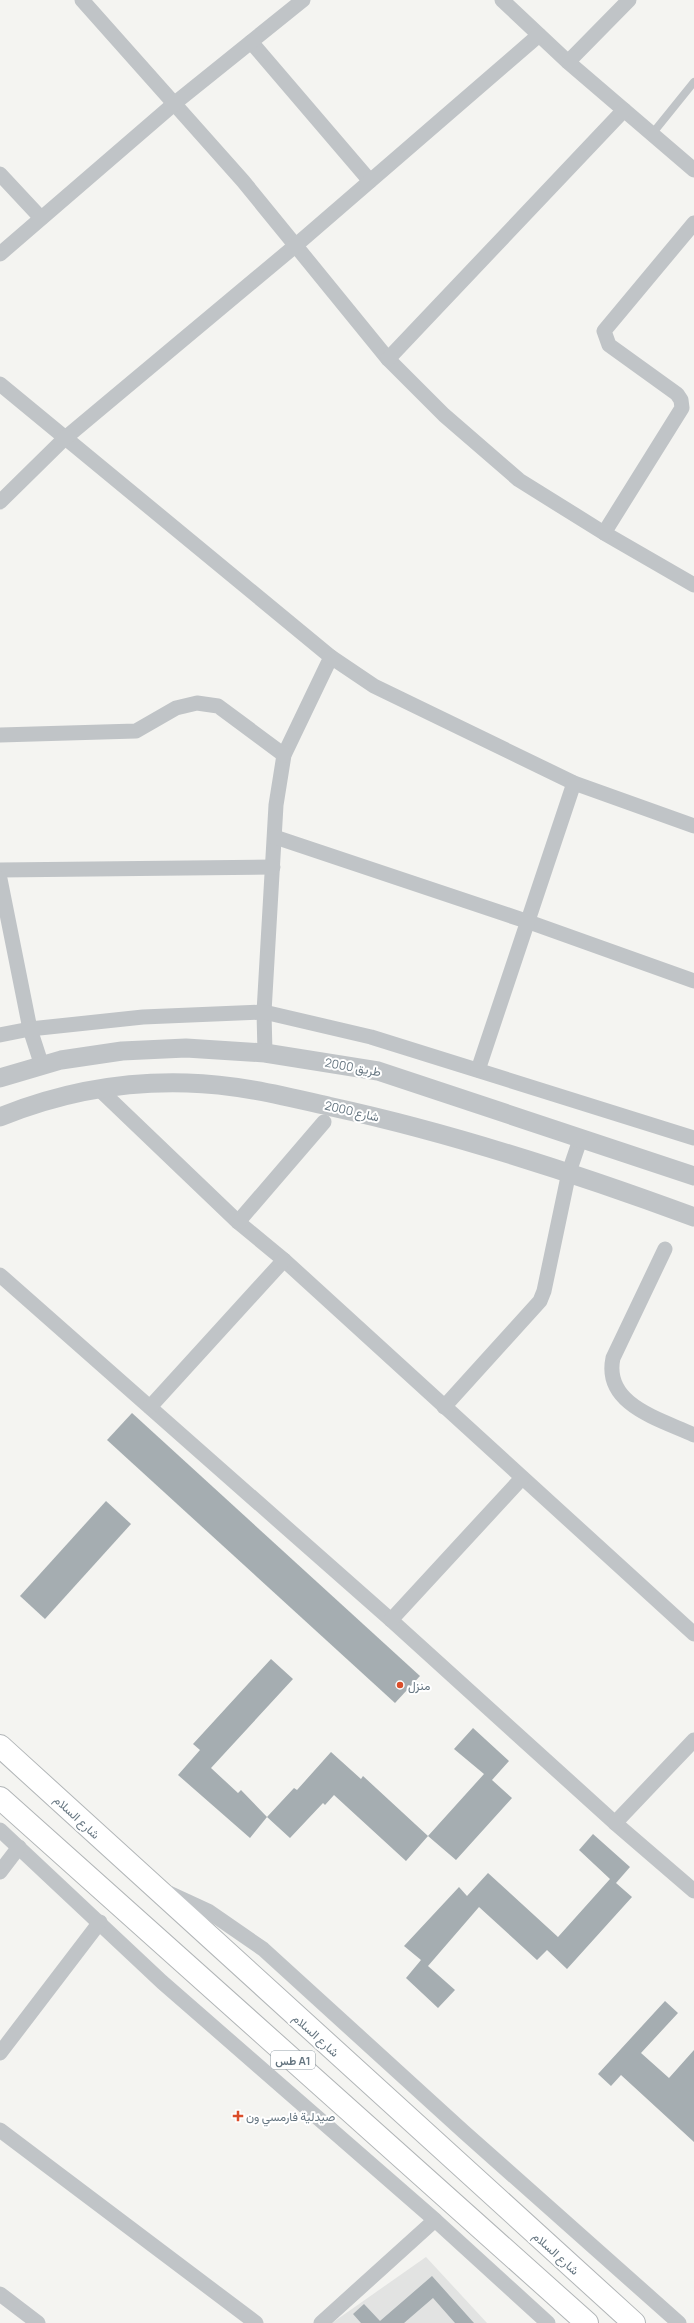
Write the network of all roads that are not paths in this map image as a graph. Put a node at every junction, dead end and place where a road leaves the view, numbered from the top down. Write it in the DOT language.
graph roads {
  1 [pos="82,0"];
  2 [pos="304,0"];
  3 [pos="502,0"];
  4 [pos="629,0"];
  5 [pos="539,35"];
  6 [pos="251,42"];
  7 [pos="568,62"];
  8 [pos="694,82"];
  9 [pos="174,103"];
  10 [pos="624,110"];
  11 [pos="652,134"];
  12 [pos="694,170"];
  13 [pos="0,174"];
  14 [pos="370,181"];
  15 [pos="41,218"];
  16 [pos="694,223"];
  17 [pos="294,246"];
  18 [pos="0,254"];
  19 [pos="388,359"];
  20 [pos="0,384"];
  21 [pos="64,439"];
  22 [pos="0,502"];
  23 [pos="604,533"];
  24 [pos="694,585"];
  25 [pos="331,657"];
  26 [pos="0,735"];
  27 [pos="284,755"];
  28 [pos="574,783"];
  29 [pos="694,826"];
  30 [pos="275,837"];
  31 [pos="273,867"];
  32 [pos="0,870"];
  33 [pos="0,878"];
  34 [pos="529,922"];
  35 [pos="694,981"];
  36 [pos="264,1012"];
  37 [pos="30,1029"];
  38 [pos="0,1035"];
  39 [pos="265,1052"];
  40 [pos="42,1066"];
  41 [pos="478,1070"];
  42 [pos="0,1078"];
  43 [pos="98,1088"];
  44 [pos="0,1117"];
  45 [pos="324,1122"];
  46 [pos="581,1137"];
  47 [pos="694,1138"];
  48 [pos="569,1172"];
  49 [pos="694,1176"];
  50 [pos="694,1217"];
  51 [pos="238,1222"];
  52 [pos="665,1249"];
  53 [pos="284,1260"];
  54 [pos="0,1275"];
  55 [pos="150,1407"];
  56 [pos="444,1407"];
  57 [pos="694,1435"];
  58 [pos="522,1478"];
  59 [pos="391,1620"];
  60 [pos="691,1626"];
  61 [pos="694,1740"];
  62 [pos="0,1746"];
  63 [pos="0,1798"];
  64 [pos="615,1823"];
  65 [pos="0,1830"];
  66 [pos="19,1847"];
  67 [pos="0,1872"];
  68 [pos="151,1885"];
  69 [pos="694,1891"];
  70 [pos="100,1922"];
  71 [pos="0,2053"];
  72 [pos="0,2130"];
  73 [pos="435,2220"];
  74 [pos="0,2294"];
  75 [pos="38,2323"];
  76 [pos="256,2323"];
  77 [pos="321,2323"];
  78 [pos="548,2323"];
  79 [pos="587,2323"];
  80 [pos="634,2323"];
  81 [pos="679,2323"];
  1 -- 9 [label="street"];
  2 -- 6 [label="street"];
  3 -- 5 [label="street"];
  4 -- 7 [label="street"];
  5 -- 7 [label="street"];
  5 -- 14 [label="street"];
  6 -- 9 [label="street"];
  6 -- 14 [label="street"];
  7 -- 10 [label="street"];
  8 -- 11 [label="lane"];
  9 -- 15 [label="street"];
  9 -- 17 [label="street"];
  10 -- 11 [label="street"];
  10 -- 19 [label="street"];
  11 -- 12 [label="street"];
  13 -- 15 [label="street"];
  14 -- 17 [label="street"];
  15 -- 18 [label="street"];
  16 -- 23 [label="street"];
  17 -- 19 [label="street"];
  17 -- 21 [label="street"];
  19 -- 23 [label="street"];
  20 -- 21 [label="street"];
  21 -- 22 [label="street"];
  21 -- 25 [label="street"];
  23 -- 24 [label="street"];
  25 -- 27 [label="street"];
  25 -- 28 [label="street"];
  26 -- 27 [label="street"];
  27 -- 30 [label="street"];
  28 -- 29 [label="street"];
  28 -- 34 [label="street"];
  30 -- 31 [label="street"];
  30 -- 34 [label="street"];
  31 -- 32 [label="street"];
  31 -- 36 [label="street"];
  33 -- 37 [label="street"];
  34 -- 35 [label="street"];
  34 -- 41 [label="street"];
  36 -- 37 [label="street"];
  36 -- 39 [label="street"];
  36 -- 41 [label="street"];
  37 -- 38 [label="street"];
  37 -- 40 [label="street"];
  39 -- 40 [label="street, طريق 2000"];
  39 -- 46 [label="street, طريق 2000"];
  40 -- 42 [label="street, طريق 2000"];
  41 -- 47 [label="street"];
  43 -- 44 [label="street, شارع 2000"];
  43 -- 48 [label="street, شارع 2000"];
  43 -- 51 [label="street"];
  45 -- 51 [label="street"];
  46 -- 48 [label="street"];
  46 -- 49 [label="street, طريق 2000"];
  48 -- 50 [label="street, شارع 2000"];
  48 -- 56 [label="street"];
  51 -- 53 [label="street"];
  52 -- 57 [label="street"];
  53 -- 55 [label="street"];
  53 -- 56 [label="street"];
  54 -- 55 [label="street"];
  55 -- 59 [label="street"];
  56 -- 58 [label="street"];
  58 -- 59 [label="street"];
  58 -- 60 [label="street"];
  59 -- 64 [label="street"];
  61 -- 64 [label="street"];
  62 -- 68 [label="highway, شارع السلام"];
  63 -- 79 [label="highway, طس A1"];
  64 -- 69 [label="street"];
  65 -- 66 [label="street"];
  66 -- 67 [label="street"];
  66 -- 70 [label="street"];
  68 -- 80 [label="highway, شارع السلام"];
  68 -- 81 [label="street"];
  70 -- 71 [label="street"];
  70 -- 73 [label="street"];
  72 -- 76 [label="street"];
  73 -- 77 [label="street"];
  73 -- 78 [label="street"];
  74 -- 75 [label="street"];
}
